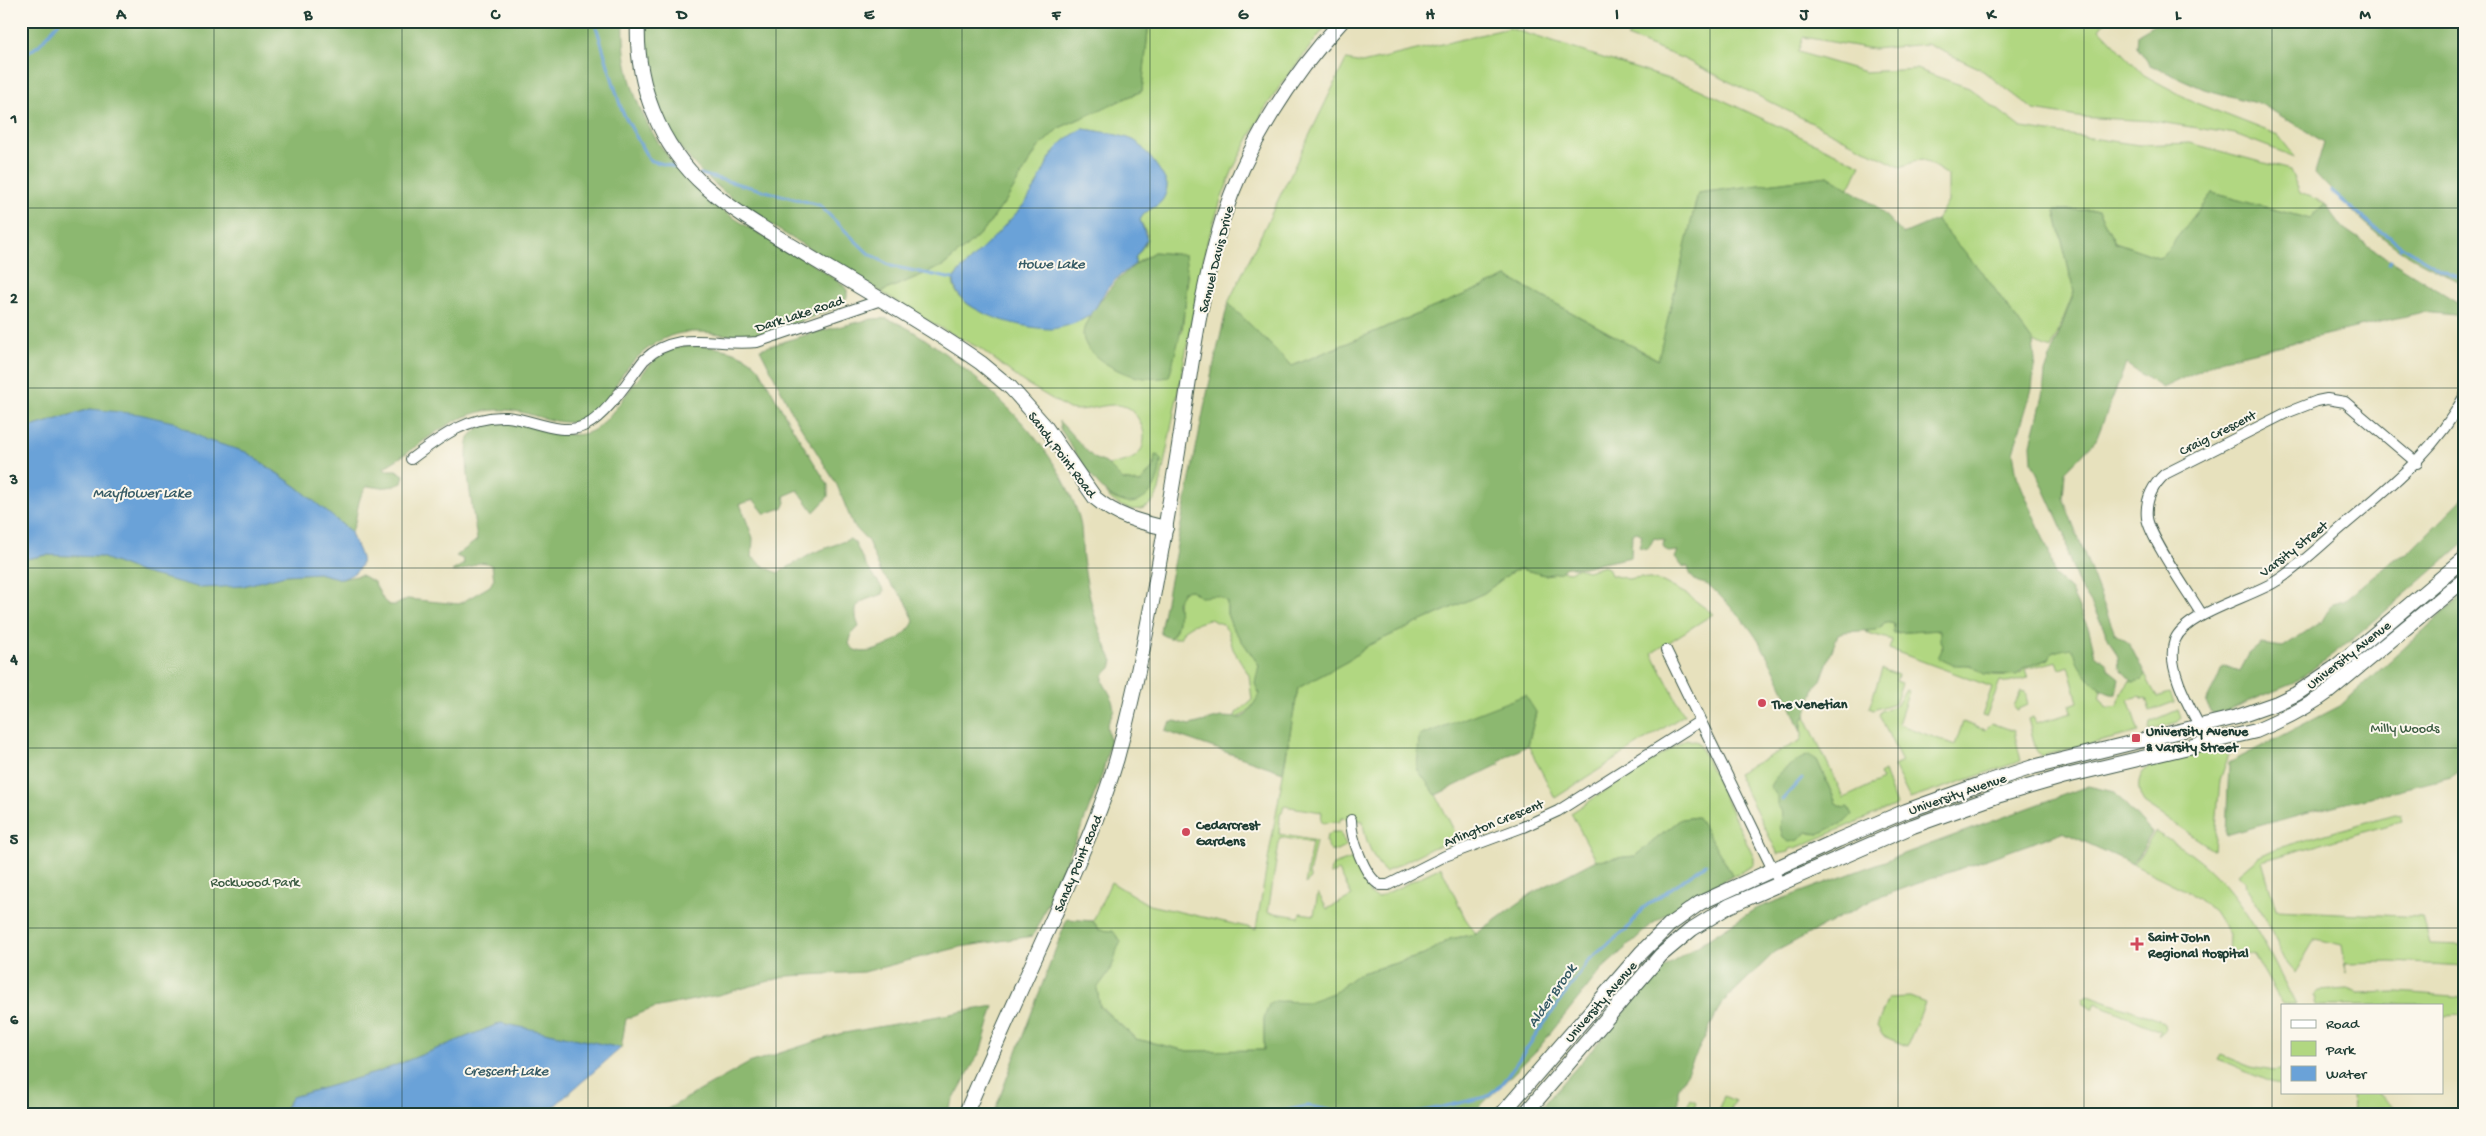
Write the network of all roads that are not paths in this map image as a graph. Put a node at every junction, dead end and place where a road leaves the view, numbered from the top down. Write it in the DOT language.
graph roads {
  1 [pos="638,21"];
  2 [pos="1342,21"];
  3 [pos="881,300"];
  4 [pos="2465,395"];
  5 [pos="411,459"];
  6 [pos="2417,463"];
  7 [pos="1166,528"];
  8 [pos="2465,558"];
  9 [pos="2465,579"];
  10 [pos="2202,615"];
  11 [pos="1666,650"];
  12 [pos="1700,721"];
  13 [pos="2200,726"];
  14 [pos="2208,742"];
  15 [pos="1351,820"];
  16 [pos="1773,869"];
  17 [pos="1780,884"];
  18 [pos="965,1115"];
  19 [pos="1501,1115"];
  20 [pos="1524,1115"];
  1 -- 3 [label="main road, Sandy Point Road"];
  2 -- 7 [label="main road, Samuel Davis Drive"];
  3 -- 5 [label="street, Dark Lake Road"];
  3 -- 7 [label="main road, Sandy Point Road"];
  4 -- 6 [label="street, Varsity Street"];
  6 -- 10 [label="street, Varsity Street"];
  6 -- 10 [label="street, Craig Crescent"];
  7 -- 18 [label="main road, Sandy Point Road"];
  8 -- 13 [label="main road, University Avenue"];
  9 -- 14 [label="main road, University Avenue"];
  10 -- 13 [label="street, Varsity Street"];
  11 -- 12 [label="street"];
  12 -- 15 [label="street, Arlington Crescent"];
  12 -- 16 [label="street"];
  13 -- 14 [label="street, Varsity Street"];
  13 -- 16 [label="main road, University Avenue"];
  14 -- 17 [label="main road, University Avenue"];
  16 -- 17 [label="street"];
  16 -- 19 [label="main road, University Avenue"];
  17 -- 20 [label="main road, University Avenue"];
}
